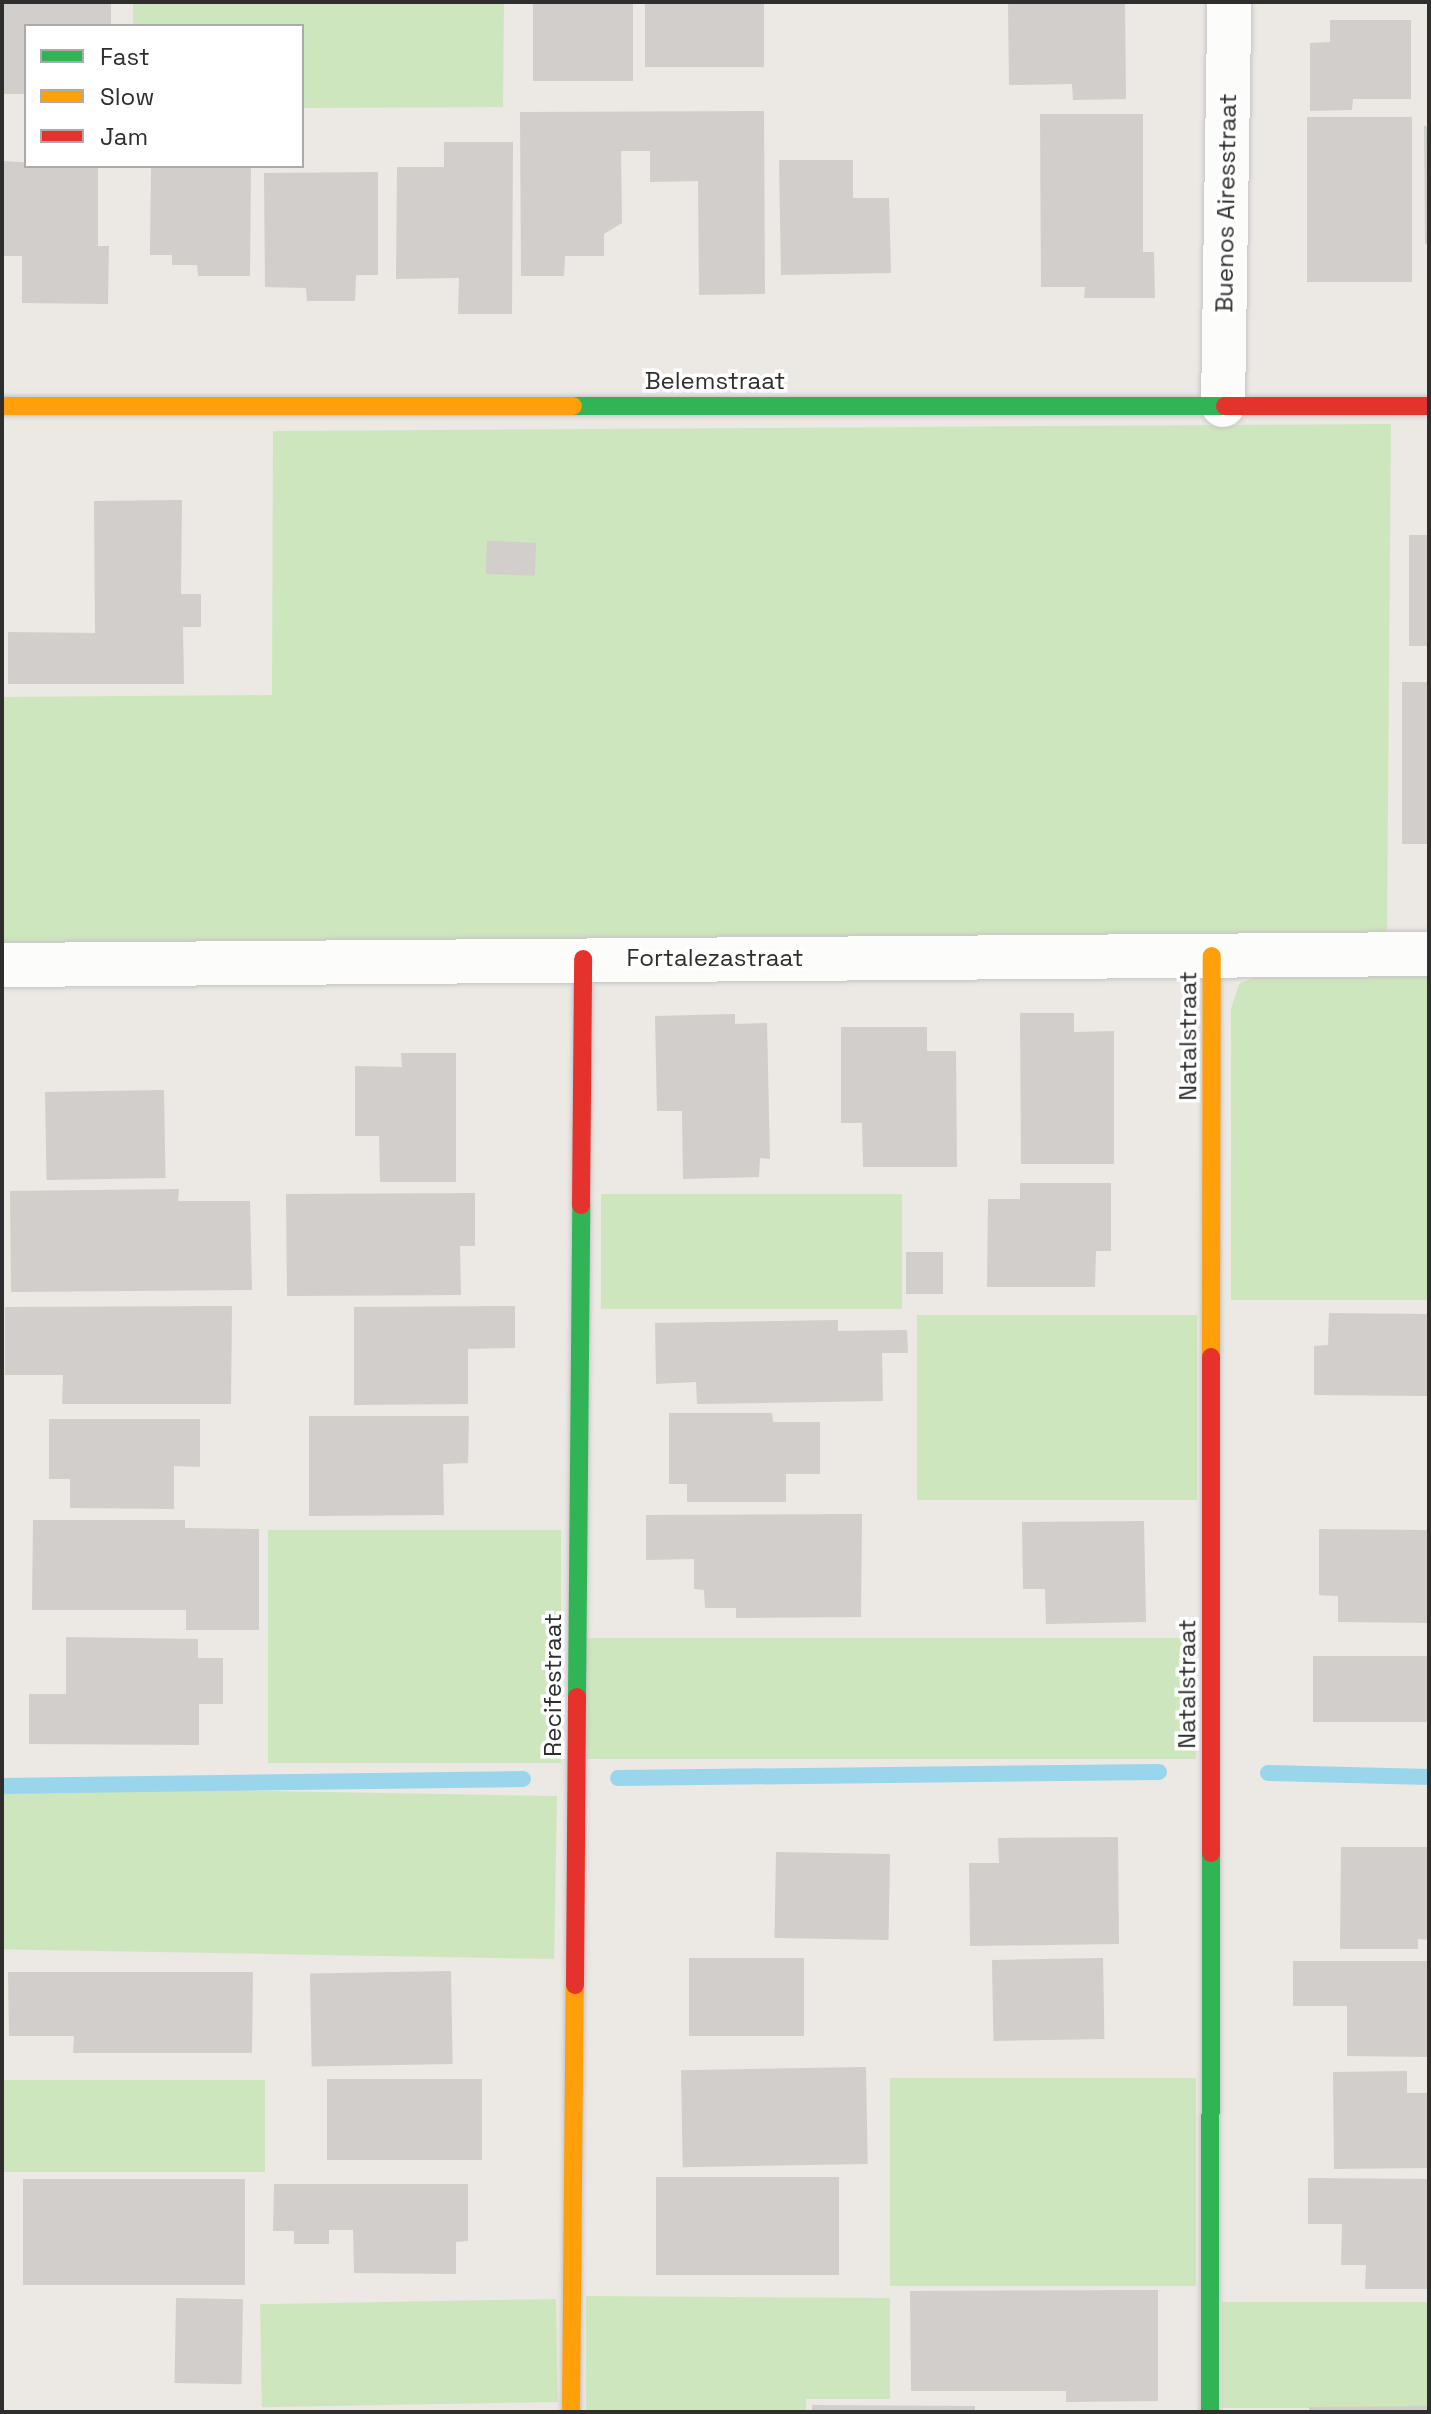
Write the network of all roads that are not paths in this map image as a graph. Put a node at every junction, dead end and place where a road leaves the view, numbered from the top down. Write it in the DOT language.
graph roads {
  1 [pos="1229,2"];
  2 [pos="1223,405"];
  3 [pos="2,406"];
  4 [pos="1429,406"];
  5 [pos="1429,954"];
  6 [pos="1212,956"];
  7 [pos="583,959"];
  8 [pos="2,965"];
  9 [pos="571,2412"];
  10 [pos="1210,2412"];
  1 -- 2 [label="street, Buenos Airesstraat"];
  2 -- 3 [label="street, Belemstraat"];
  2 -- 4 [label="street, Belemstraat"];
  5 -- 6 [label="street, Fortalezastraat"];
  6 -- 7 [label="street, Fortalezastraat"];
  6 -- 10 [label="street, Natalstraat"];
  7 -- 8 [label="street, Fortalezastraat"];
  7 -- 9 [label="street, Recifestraat"];
}
